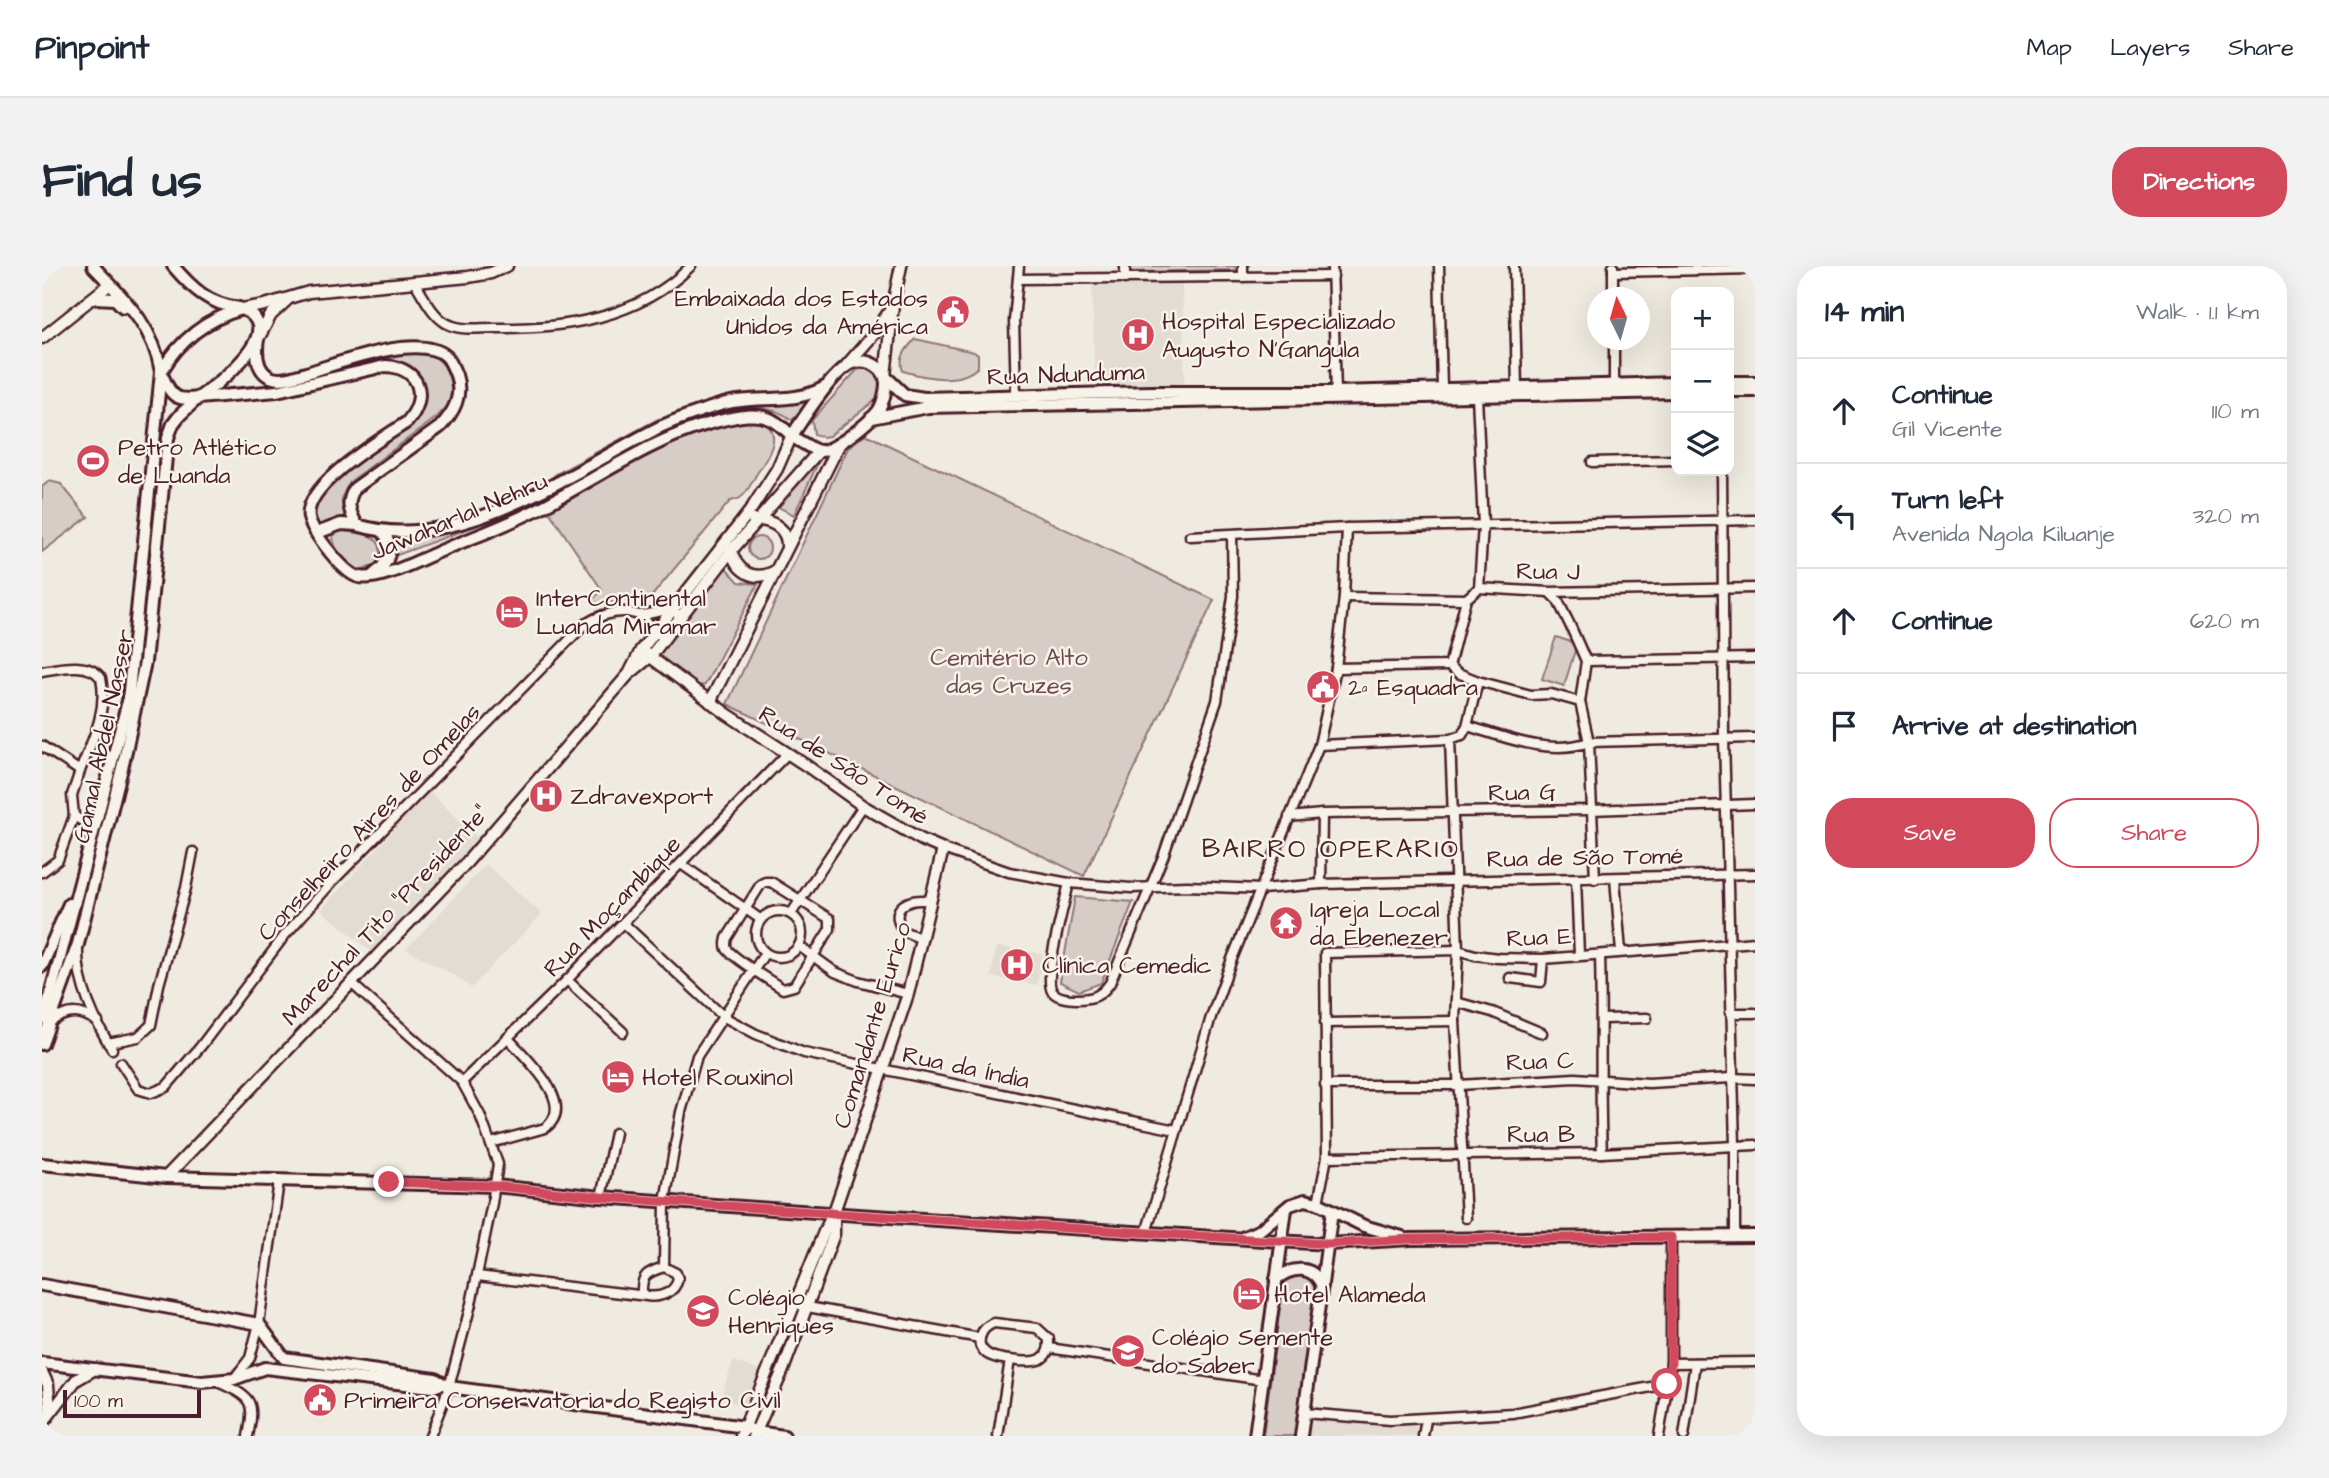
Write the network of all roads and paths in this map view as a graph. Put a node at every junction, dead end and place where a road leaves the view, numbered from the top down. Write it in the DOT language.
graph roads {
  1 [pos="93,266"];
  2 [pos="173,266"];
  3 [pos="507,266"];
  4 [pos="691,266"];
  5 [pos="901,266"];
  6 [pos="1019,266"];
  7 [pos="1125,266"];
  8 [pos="1242,266"];
  9 [pos="1332,266"];
  10 [pos="1439,266"];
  11 [pos="1514,266"];
  12 [pos="1613,269"];
  13 [pos="1755,269"];
  14 [pos="1243,276"];
  15 [pos="1333,276"];
  16 [pos="1018,279"];
  17 [pos="1125,279"];
  18 [pos="414,281"];
  19 [pos="110,284"];
  20 [pos="1613,287"];
  21 [pos="291,297"];
  22 [pos="95,298"];
  23 [pos="893,306"];
  24 [pos="242,309"];
  25 [pos="42,338"];
  26 [pos="258,339"];
  27 [pos="1614,350"];
  28 [pos="846,366"];
  29 [pos="161,372"];
  30 [pos="884,376"];
  31 [pos="1734,382"];
  32 [pos="1755,382"];
  33 [pos="1671,383"];
  34 [pos="1614,384"];
  35 [pos="828,386"];
  36 [pos="1517,387"];
  37 [pos="1442,389"];
  38 [pos="1734,391"];
  39 [pos="1755,391"];
  40 [pos="1336,392"];
  41 [pos="1671,392"];
  42 [pos="1016,396"];
  43 [pos="1477,396"];
  44 [pos="1504,396"];
  45 [pos="1458,397"];
  46 [pos="198,398"];
  47 [pos="871,418"];
  48 [pos="791,438"];
  49 [pos="155,442"];
  50 [pos="841,442"];
  51 [pos="819,451"];
  52 [pos="1671,460"];
  53 [pos="1592,463"];
  54 [pos="1722,476"];
  55 [pos="757,519"];
  56 [pos="1722,520"];
  57 [pos="1755,520"];
  58 [pos="741,522"];
  59 [pos="358,525"];
  60 [pos="1483,525"];
  61 [pos="1347,528"];
  62 [pos="383,531"];
  63 [pos="317,533"];
  64 [pos="1190,536"];
  65 [pos="1232,536"];
  66 [pos="730,537"];
  67 [pos="731,551"];
  68 [pos="786,551"];
  69 [pos="776,571"];
  70 [pos="371,577"];
  71 [pos="1479,588"];
  72 [pos="1755,588"];
  73 [pos="1723,589"];
  74 [pos="1549,592"];
  75 [pos="1344,597"];
  76 [pos="1466,599"];
  77 [pos="677,614"];
  78 [pos="641,615"];
  79 [pos="660,635"];
  80 [pos="646,654"];
  81 [pos="1755,658"];
  82 [pos="1723,659"];
  83 [pos="1586,661"];
  84 [pos="1448,666"];
  85 [pos="1336,668"];
  86 [pos="42,671"];
  87 [pos="1479,681"];
  88 [pos="710,702"];
  89 [pos="1580,702"];
  90 [pos="1467,726"];
  91 [pos="1755,737"];
  92 [pos="1724,738"];
  93 [pos="1450,739"];
  94 [pos="1589,742"];
  95 [pos="1319,745"];
  96 [pos="42,746"];
  97 [pos="787,754"];
  98 [pos="80,771"];
  99 [pos="1755,804"];
  100 [pos="1726,805"];
  101 [pos="863,806"];
  102 [pos="1591,810"];
  103 [pos="1454,811"];
  104 [pos="1322,814"];
  105 [pos="75,816"];
  106 [pos="1289,817"];
  107 [pos="94,828"];
  108 [pos="943,849"];
  109 [pos="193,852"];
  110 [pos="681,864"];
  111 [pos="42,872"];
  112 [pos="1728,874"];
  113 [pos="1755,874"];
  114 [pos="1595,878"];
  115 [pos="1615,878"];
  116 [pos="80,879"];
  117 [pos="1576,880"];
  118 [pos="1456,881"];
  119 [pos="1069,883"];
  120 [pos="1321,884"];
  121 [pos="1149,888"];
  122 [pos="1262,889"];
  123 [pos="800,901"];
  124 [pos="931,901"];
  125 [pos="745,909"];
  126 [pos="791,914"];
  127 [pos="760,919"];
  128 [pos="623,923"];
  129 [pos="922,939"];
  130 [pos="1755,942"];
  131 [pos="1730,943"];
  132 [pos="78,944"];
  133 [pos="799,946"];
  134 [pos="1458,950"];
  135 [pos="1622,952"];
  136 [pos="765,953"];
  137 [pos="1580,955"];
  138 [pos="1600,955"];
  139 [pos="813,956"];
  140 [pos="1543,959"];
  141 [pos="42,966"];
  142 [pos="755,970"];
  143 [pos="1510,978"];
  144 [pos="567,980"];
  145 [pos="351,982"];
  146 [pos="908,994"];
  147 [pos="1456,1002"];
  148 [pos="1730,1013"];
  149 [pos="1755,1013"];
  150 [pos="724,1017"];
  151 [pos="1647,1017"];
  152 [pos="1602,1019"];
  153 [pos="1455,1021"];
  154 [pos="98,1022"];
  155 [pos="45,1023"];
  156 [pos="1325,1023"];
  157 [pos="622,1032"];
  158 [pos="1542,1033"];
  159 [pos="508,1038"];
  160 [pos="42,1044"];
  161 [pos="121,1063"];
  162 [pos="882,1069"];
  163 [pos="1731,1078"];
  164 [pos="1599,1079"];
  165 [pos="1755,1079"];
  166 [pos="462,1082"];
  167 [pos="1325,1085"];
  168 [pos="1459,1085"];
  169 [pos="1177,1130"];
  170 [pos="615,1133"];
  171 [pos="491,1143"];
  172 [pos="1755,1145"];
  173 [pos="1735,1146"];
  174 [pos="1602,1153"];
  175 [pos="1462,1154"];
  176 [pos="1327,1157"];
  177 [pos="42,1164"];
  178 [pos="166,1177"];
  179 [pos="279,1181"];
  180 [pos="495,1186"];
  181 [pos="601,1197"];
  182 [pos="665,1201"];
  183 [pos="1318,1203"];
  184 [pos="1286,1209"];
  185 [pos="1332,1211"];
  186 [pos="834,1212"];
  187 [pos="1466,1218"];
  188 [pos="1146,1233"];
  189 [pos="1755,1236"];
  190 [pos="1671,1237"];
  191 [pos="1735,1237"];
  192 [pos="1234,1239"];
  193 [pos="1411,1239"];
  194 [pos="1281,1241"];
  195 [pos="1328,1244"];
  196 [pos="664,1267"];
  197 [pos="477,1276"];
  198 [pos="1276,1279"];
  199 [pos="42,1285"];
  200 [pos="1322,1287"];
  201 [pos="647,1296"];
  202 [pos="795,1305"];
  203 [pos="807,1307"];
  204 [pos="259,1324"];
  205 [pos="980,1338"];
  206 [pos="1049,1348"];
  207 [pos="1010,1360"];
  208 [pos="1755,1362"];
  209 [pos="42,1363"];
  210 [pos="1671,1363"];
  211 [pos="1695,1363"];
  212 [pos="95,1369"];
  213 [pos="42,1372"];
  214 [pos="234,1379"];
  215 [pos="1263,1380"];
  216 [pos="218,1382"];
  217 [pos="1667,1384"];
  218 [pos="445,1386"];
  219 [pos="50,1412"];
  220 [pos="1304,1413"];
  221 [pos="1426,1420"];
  222 [pos="42,1424"];
  223 [pos="749,1433"];
  224 [pos="248,1436"];
  225 [pos="430,1436"];
  226 [pos="785,1436"];
  227 [pos="998,1436"];
  228 [pos="1255,1436"];
  229 [pos="1301,1436"];
  230 [pos="1423,1436"];
  231 [pos="1659,1436"];
  232 [pos="1684,1436"];
  1 -- 19 [label="main road"];
  2 -- 24 [label="main road"];
  3 -- 18 [label="street"];
  4 -- 18 [label="street"];
  5 -- 23 [label="street"];
  6 -- 16 [label="street"];
  7 -- 17 [label="street"];
  8 -- 14 [label="street"];
  9 -- 15 [label="street"];
  10 -- 37 [label="street"];
  11 -- 36 [label="street"];
  12 -- 13 [label="street"];
  12 -- 20 [label="street"];
  14 -- 15 [label="street"];
  14 -- 17 [label="street"];
  15 -- 40 [label="street"];
  16 -- 17 [label="street"];
  16 -- 42 [label="street"];
  18 -- 21 [label="street"];
  19 -- 22 [label="street"];
  19 -- 29 [label="main road"];
  21 -- 24 [label="street"];
  21 -- 26 [label="street"];
  22 -- 25 [label="street"];
  22 -- 49 [label="main road"];
  23 -- 28 [label="street"];
  23 -- 30 [label="street"];
  24 -- 26 [label="main road"];
  24 -- 29 [label="main road"];
  26 -- 46 [label="main road, Gamal Abdel Nasser"];
  26 -- 59 [label="main road, Jawaharlal Nehru"];
  27 -- 34 [label="street"];
  28 -- 30 [label="main road, Rua Ndunduma"];
  28 -- 35 [label="main road"];
  29 -- 46 [label="main road"];
  29 -- 49 [label="main road, Gamal Abdel Nasser"];
  30 -- 42 [label="main road, Rua Ndunduma"];
  30 -- 47 [label="main road"];
  31 -- 32 [label="main road"];
  33 -- 34 [label="main road, Rua Ndunduma"];
  34 -- 36 [label="main road, Rua Ndunduma"];
  35 -- 48 [label="main road"];
  35 -- 62 [label="main road, Jawaharlal Nehru"];
  36 -- 37 [label="main road, Rua Ndunduma"];
  36 -- 44 [label="street"];
  37 -- 40 [label="main road, Rua Ndunduma"];
  37 -- 45 [label="street"];
  38 -- 39 [label="main road"];
  40 -- 42 [label="main road, Rua Ndunduma"];
  41 -- 44 [label="main road, Rua Ndunduma"];
  43 -- 44 [label="main road, Rua Ndunduma"];
  43 -- 45 [label="main road, Rua Ndunduma"];
  43 -- 60 [label="street"];
  45 -- 47 [label="main road, Rua Ndunduma"];
  46 -- 63 [label="main road, Jawaharlal Nehru"];
  46 -- 132 [label="main road, Gamal Abdel Nasser"];
  47 -- 50 [label="main road"];
  48 -- 51 [label="main road, Jawaharlal Nehru"];
  48 -- 58 [label="street, Marechal Tito \"Presidente\""];
  48 -- 70 [label="main road, Jawaharlal Nehru"];
  49 -- 107 [label="main road, Gamal Abdel Nasser"];
  50 -- 51 [label="main road"];
  50 -- 68 [label="street"];
  51 -- 55 [label="street, Marechal Tito \"Presidente\""];
  52 -- 53 [label="street"];
  54 -- 56 [label="street"];
  55 -- 58 [label="street"];
  55 -- 67 [label="street, Marechal Tito \"Presidente\""];
  55 -- 68 [label="street"];
  56 -- 57 [label="street"];
  56 -- 60 [label="street"];
  56 -- 73 [label="street"];
  58 -- 66 [label="street, Marechal Tito \"Presidente\""];
  59 -- 62 [label="main road, Jawaharlal Nehru"];
  59 -- 63 [label="main road"];
  60 -- 61 [label="street"];
  60 -- 71 [label="street"];
  61 -- 65 [label="street"];
  61 -- 75 [label="street"];
  62 -- 70 [label="main road"];
  63 -- 70 [label="main road, Jawaharlal Nehru"];
  64 -- 65 [label="street"];
  65 -- 121 [label="street"];
  66 -- 67 [label="street"];
  66 -- 77 [label="street, Marechal Tito \"Presidente\""];
  67 -- 69 [label="street"];
  67 -- 77 [label="street, Marechal Tito \"Presidente\""];
  68 -- 69 [label="street"];
  69 -- 88 [label="street"];
  71 -- 74 [label="street, Rua J"];
  71 -- 76 [label="street"];
  72 -- 73 [label="street, Rua J"];
  73 -- 74 [label="street, Rua J"];
  73 -- 82 [label="street"];
  74 -- 83 [label="street"];
  75 -- 76 [label="street"];
  75 -- 85 [label="street"];
  76 -- 84 [label="street"];
  77 -- 78 [label="street"];
  77 -- 79 [label="street, Marechal Tito \"Presidente\""];
  78 -- 79 [label="street"];
  78 -- 161 [label="street, Conselheiro Aires de Omelas"];
  79 -- 80 [label="street, Marechal Tito \"Presidente\""];
  80 -- 88 [label="street, Rua de São Tomé"];
  80 -- 145 [label="street, Marechal Tito \"Presidente\""];
  81 -- 82 [label="street"];
  82 -- 83 [label="street"];
  82 -- 92 [label="street"];
  83 -- 89 [label="street"];
  84 -- 85 [label="street"];
  84 -- 87 [label="street"];
  85 -- 95 [label="street"];
  86 -- 98 [label="street"];
  87 -- 89 [label="street"];
  87 -- 90 [label="street"];
  88 -- 97 [label="street, Rua de São Tomé"];
  89 -- 94 [label="street"];
  90 -- 93 [label="street"];
  90 -- 94 [label="street"];
  91 -- 92 [label="street"];
  92 -- 94 [label="street"];
  92 -- 100 [label="street"];
  93 -- 95 [label="street"];
  93 -- 103 [label="street"];
  94 -- 102 [label="street"];
  95 -- 106 [label="street"];
  96 -- 98 [label="street"];
  97 -- 101 [label="street, Rua de São Tomé"];
  97 -- 110 [label="street, Rua Moçambique"];
  98 -- 105 [label="street"];
  99 -- 100 [label="street, Rua G"];
  100 -- 102 [label="street, Rua G"];
  100 -- 112 [label="street"];
  101 -- 108 [label="street, Rua de São Tomé"];
  101 -- 123 [label="street"];
  102 -- 103 [label="street, Rua G"];
  102 -- 114 [label="street"];
  103 -- 104 [label="street, Rua G"];
  103 -- 118 [label="street"];
  104 -- 106 [label="street, Rua G"];
  104 -- 120 [label="street"];
  105 -- 107 [label="street"];
  105 -- 111 [label="street"];
  106 -- 122 [label="street"];
  107 -- 116 [label="main road, Gamal Abdel Nasser"];
  108 -- 119 [label="street, Rua de São Tomé"];
  108 -- 124 [label="street, Comandante Eurico"];
  109 -- 154 [label="street"];
  110 -- 125 [label="street"];
  110 -- 128 [label="street, Rua Moçambique"];
  112 -- 113 [label="street, Rua de São Tomé"];
  112 -- 115 [label="street, Rua de São Tomé"];
  112 -- 131 [label="street"];
  114 -- 115 [label="street, Rua de São Tomé"];
  114 -- 117 [label="street, Rua de São Tomé"];
  115 -- 135 [label="street"];
  116 -- 141 [label="main road, Gamal Abdel Nasser"];
  116 -- 155 [label="main road, Gamal Abdel Nasser"];
  117 -- 118 [label="street, Rua de São Tomé"];
  117 -- 137 [label="street"];
  118 -- 120 [label="street, Rua de São Tomé"];
  118 -- 134 [label="street"];
  119 -- 121 [label="street, Rua de São Tomé"];
  119 -- 121 [label="street"];
  120 -- 122 [label="street, Rua de São Tomé"];
  121 -- 122 [label="street, Rua de São Tomé"];
  122 -- 169 [label="street"];
  123 -- 125 [label="street"];
  123 -- 126 [label="street"];
  123 -- 139 [label="street"];
  124 -- 129 [label="street, Comandante Eurico"];
  124 -- 129 [label="street"];
  125 -- 127 [label="street"];
  125 -- 142 [label="street"];
  126 -- 127 [label="street"];
  126 -- 133 [label="street"];
  127 -- 136 [label="street"];
  128 -- 144 [label="street, Rua Moçambique"];
  128 -- 150 [label="street, Rua da Índia"];
  129 -- 146 [label="street, Comandante Eurico"];
  130 -- 131 [label="street, Rua E"];
  131 -- 135 [label="street, Rua E"];
  131 -- 148 [label="street"];
  132 -- 154 [label="street"];
  132 -- 155 [label="main road, Gamal Abdel Nasser"];
  133 -- 136 [label="street"];
  133 -- 139 [label="street"];
  134 -- 140 [label="street, Rua E"];
  134 -- 147 [label="street"];
  134 -- 156 [label="street, Rua E"];
  135 -- 138 [label="street, Rua E"];
  136 -- 142 [label="street"];
  137 -- 138 [label="street, Rua E"];
  137 -- 140 [label="street, Rua E"];
  138 -- 152 [label="street"];
  139 -- 142 [label="street"];
  139 -- 146 [label="street"];
  140 -- 143 [label="street"];
  142 -- 150 [label="street"];
  144 -- 157 [label="street"];
  144 -- 159 [label="street, Rua Moçambique"];
  145 -- 166 [label="street"];
  145 -- 178 [label="street, Marechal Tito \"Presidente\""];
  146 -- 162 [label="street, Comandante Eurico"];
  147 -- 153 [label="street"];
  147 -- 158 [label="street"];
  148 -- 149 [label="street"];
  148 -- 163 [label="street"];
  150 -- 162 [label="street, Rua da Índia"];
  150 -- 182 [label="street"];
  151 -- 152 [label="street"];
  152 -- 164 [label="street"];
  153 -- 156 [label="street"];
  153 -- 168 [label="street"];
  154 -- 155 [label="street"];
  155 -- 160 [label="main road, Gamal Abdel Nasser"];
  156 -- 167 [label="street"];
  159 -- 166 [label="street, Rua Moçambique"];
  159 -- 171 [label="street"];
  162 -- 169 [label="street, Rua da Índia"];
  162 -- 186 [label="street, Comandante Eurico"];
  163 -- 164 [label="street, Rua C"];
  163 -- 165 [label="street, Rua C"];
  163 -- 173 [label="street"];
  164 -- 168 [label="street, Rua C"];
  164 -- 174 [label="street"];
  166 -- 171 [label="street"];
  167 -- 168 [label="street, Rua C"];
  167 -- 176 [label="street"];
  168 -- 175 [label="street"];
  169 -- 188 [label="street"];
  170 -- 181 [label="street"];
  171 -- 180 [label="street"];
  172 -- 173 [label="street, Rua B"];
  173 -- 174 [label="street, Rua B"];
  173 -- 191 [label="street"];
  174 -- 175 [label="street, Rua B"];
  175 -- 176 [label="street, Rua B"];
  175 -- 187 [label="street"];
  176 -- 183 [label="street"];
  177 -- 178 [label="main road"];
  178 -- 179 [label="main road"];
  179 -- 180 [label="main road"];
  179 -- 204 [label="street"];
  180 -- 181 [label="main road"];
  180 -- 197 [label="street"];
  181 -- 182 [label="main road"];
  182 -- 186 [label="main road"];
  182 -- 196 [label="street"];
  183 -- 184 [label="main road"];
  183 -- 185 [label="main road"];
  184 -- 192 [label="main road"];
  184 -- 194 [label="main road"];
  185 -- 193 [label="main road"];
  185 -- 195 [label="main road"];
  186 -- 188 [label="main road"];
  186 -- 202 [label="street, Comandante Eurico"];
  186 -- 203 [label="street, Comandante Eurico"];
  188 -- 192 [label="main road"];
  189 -- 191 [label="main road"];
  190 -- 191 [label="main road"];
  190 -- 193 [label="main road"];
  190 -- 210 [label="street"];
  192 -- 194 [label="main road"];
  193 -- 195 [label="main road"];
  194 -- 195 [label="main road"];
  194 -- 198 [label="main road"];
  195 -- 200 [label="main road"];
  196 -- 201 [label="street"];
  196 -- 201 [label="street"];
  197 -- 201 [label="street"];
  197 -- 218 [label="street"];
  198 -- 200 [label="main road"];
  198 -- 215 [label="main road"];
  199 -- 204 [label="main road"];
  200 -- 220 [label="main road"];
  202 -- 203 [label="street"];
  202 -- 223 [label="street, Comandante Eurico"];
  203 -- 205 [label="street"];
  203 -- 223 [label="street, Comandante Eurico"];
  204 -- 214 [label="street"];
  204 -- 218 [label="main road"];
  205 -- 206 [label="street"];
  205 -- 207 [label="street"];
  206 -- 207 [label="street"];
  206 -- 215 [label="street"];
  207 -- 227 [label="street"];
  208 -- 211 [label="street"];
  209 -- 212 [label="main road"];
  210 -- 211 [label="street"];
  210 -- 217 [label="street"];
  211 -- 232 [label="street"];
  212 -- 216 [label="main road"];
  212 -- 219 [label="street"];
  213 -- 219 [label="street"];
  214 -- 216 [label="main road"];
  214 -- 218 [label="main road"];
  215 -- 228 [label="main road"];
  216 -- 224 [label="street"];
  217 -- 221 [label="street"];
  217 -- 231 [label="street"];
  218 -- 223 [label="main road"];
  218 -- 225 [label="street"];
  219 -- 222 [label="street"];
  220 -- 221 [label="street"];
  220 -- 229 [label="main road"];
  221 -- 230 [label="street"];
  223 -- 226 [label="main road"];
}
